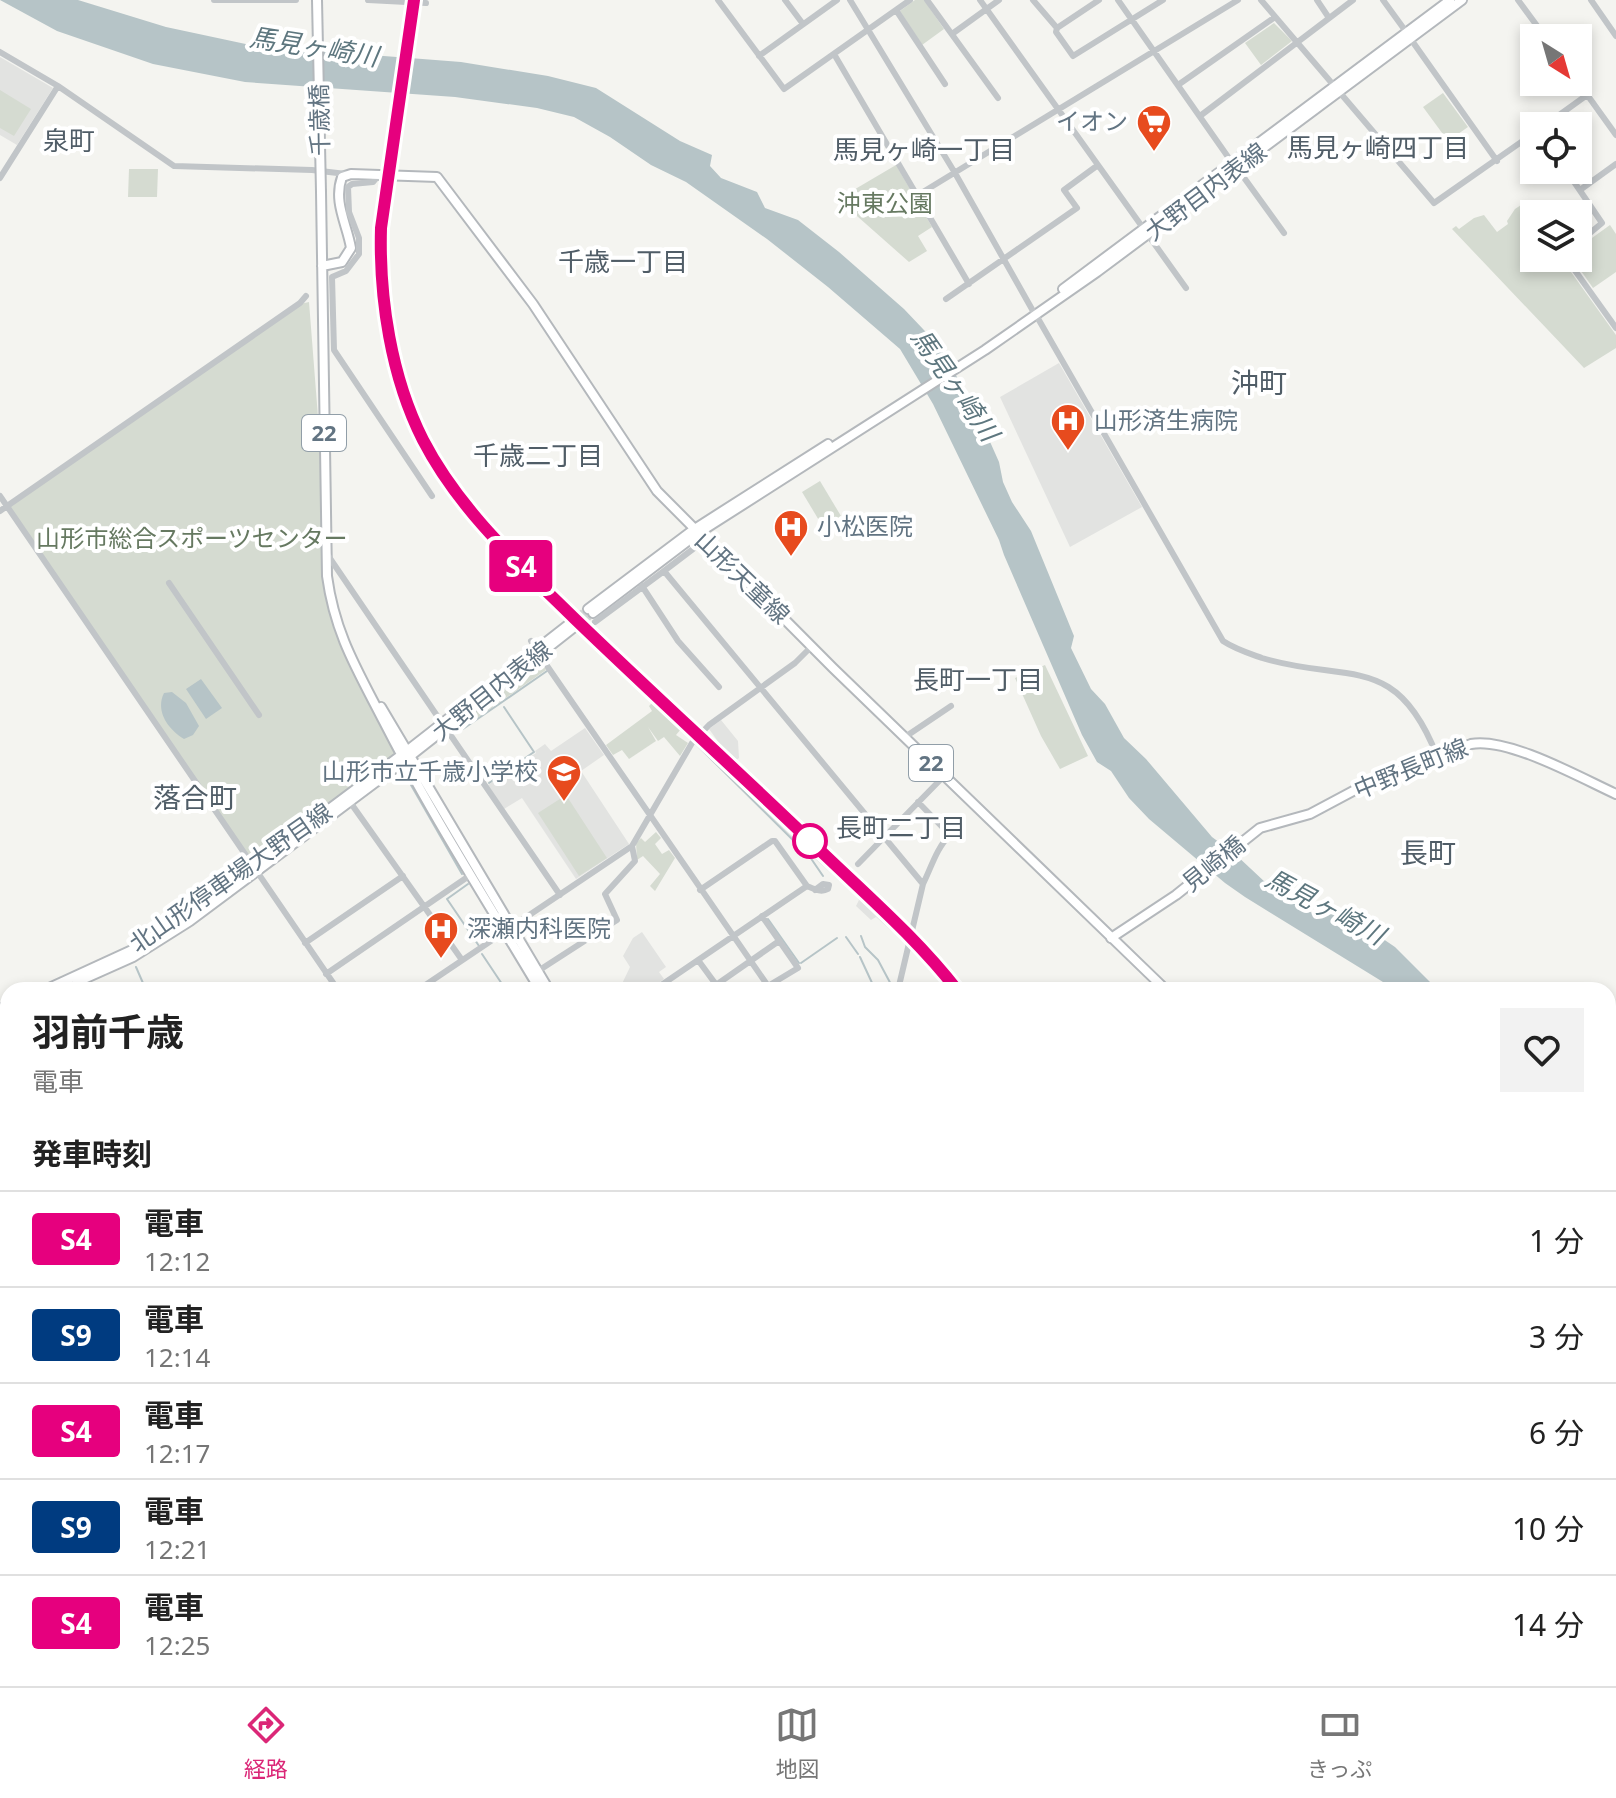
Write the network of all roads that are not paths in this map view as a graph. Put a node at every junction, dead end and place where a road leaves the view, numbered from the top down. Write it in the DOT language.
graph roads {
  1 [pos="214,0"];
  2 [pos="296,0"];
  3 [pos="317,0"];
  4 [pos="368,0"];
  5 [pos="718,0"];
  6 [pos="785,0"];
  7 [pos="837,0"];
  8 [pos="850,0"];
  9 [pos="910,0"];
  10 [pos="927,0"];
  11 [pos="980,0"];
  12 [pos="999,0"];
  13 [pos="1033,0"];
  14 [pos="1099,0"];
  15 [pos="1118,0"];
  16 [pos="1163,0"];
  17 [pos="1238,0"];
  18 [pos="1261,0"];
  19 [pos="1317,0"];
  20 [pos="1353,0"];
  21 [pos="1383,0"];
  22 [pos="1450,0"];
  23 [pos="1462,0"];
  24 [pos="1518,0"];
  25 [pos="1591,0"];
  26 [pos="426,3"];
  27 [pos="987,9"];
  28 [pos="896,10"];
  29 [pos="1275,17"];
  30 [pos="1329,18"];
  31 [pos="1132,20"];
  32 [pos="803,24"];
  33 [pos="1536,24"];
  34 [pos="1057,28"];
  35 [pos="868,29"];
  36 [pos="1615,31"];
  37 [pos="952,34"];
  38 [pos="1409,36"];
  39 [pos="1297,42"];
  40 [pos="1154,51"];
  41 [pos="0,52"];
  42 [pos="834,54"];
  43 [pos="759,56"];
  44 [pos="945,84"];
  45 [pos="1178,85"];
  46 [pos="58,86"];
  47 [pos="1338,89"];
  48 [pos="1586,96"];
  49 [pos="1588,96"];
  50 [pos="998,98"];
  51 [pos="1058,109"];
  52 [pos="1563,112"];
  53 [pos="1200,116"];
  54 [pos="1616,135"];
  55 [pos="1520,144"];
  56 [pos="1497,161"];
  57 [pos="1616,164"];
  58 [pos="1098,165"];
  59 [pos="1235,166"];
  60 [pos="955,173"];
  61 [pos="351,174"];
  62 [pos="378,176"];
  63 [pos="0,178"];
  64 [pos="1576,184"];
  65 [pos="1580,190"];
  66 [pos="918,195"];
  67 [pos="1587,200"];
  68 [pos="1592,208"];
  69 [pos="1592,231"];
  70 [pos="1146,233"];
  71 [pos="1284,233"];
  72 [pos="1005,260"];
  73 [pos="322,268"];
  74 [pos="1576,272"];
  75 [pos="969,284"];
  76 [pos="1186,288"];
  77 [pos="306,296"];
  78 [pos="946,299"];
  79 [pos="1034,313"];
  80 [pos="1616,328"];
  81 [pos="0,496"];
  82 [pos="432,496"];
  83 [pos="7,506"];
  84 [pos="0,511"];
  85 [pos="695,532"];
  86 [pos="693,549"];
  87 [pos="327,554"];
  88 [pos="664,571"];
  89 [pos="169,583"];
  90 [pos="642,586"];
  91 [pos="592,615"];
  92 [pos="570,626"];
  93 [pos="531,641"];
  94 [pos="812,646"];
  95 [pos="719,687"];
  96 [pos="760,687"];
  97 [pos="951,706"];
  98 [pos="259,715"];
  99 [pos="444,725"];
  100 [pos="905,737"];
  101 [pos="406,755"];
  102 [pos="1437,756"];
  103 [pos="944,776"];
  104 [pos="1616,794"];
  105 [pos="350,802"];
  106 [pos="918,802"];
  107 [pos="650,816"];
  108 [pos="1252,834"];
  109 [pos="884,837"];
  110 [pos="632,846"];
  111 [pos="858,864"];
  112 [pos="254,868"];
  113 [pos="403,876"];
  114 [pos="469,876"];
  115 [pos="923,884"];
  116 [pos="807,886"];
  117 [pos="700,890"];
  118 [pos="815,890"];
  119 [pos="560,895"];
  120 [pos="425,907"];
  121 [pos="762,916"];
  122 [pos="508,930"];
  123 [pos="733,937"];
  124 [pos="1111,938"];
  125 [pos="779,941"];
  126 [pos="305,943"];
  127 [pos="462,960"];
  128 [pos="698,960"];
  129 [pos="750,962"];
  130 [pos="538,971"];
  131 [pos="326,974"];
  132 [pos="62,982"];
  133 [pos="75,982"];
  134 [pos="332,982"];
  135 [pos="430,982"];
  136 [pos="536,982"];
  137 [pos="544,982"];
  138 [pos="666,982"];
  139 [pos="714,982"];
  140 [pos="724,982"];
  141 [pos="764,982"];
  142 [pos="777,982"];
  143 [pos="900,982"];
  144 [pos="1158,982"];
  1 -- 2 [label="street"];
  3 -- 73 [label="main road, 千歳橋 / 22, bridge"];
  4 -- 26 [label="street"];
  5 -- 43 [label="street"];
  6 -- 32 [label="street"];
  7 -- 32 [label="street"];
  8 -- 35 [label="street"];
  9 -- 28 [label="street"];
  10 -- 37 [label="street"];
  11 -- 27 [label="street"];
  12 -- 27 [label="street"];
  13 -- 34 [label="street"];
  14 -- 34 [label="street"];
  15 -- 31 [label="street"];
  16 -- 31 [label="street"];
  17 -- 40 [label="street"];
  18 -- 29 [label="street"];
  19 -- 30 [label="street"];
  20 -- 30 [label="street"];
  21 -- 38 [label="street"];
  22 -- 38 [label="main road, 大野目内表線"];
  23 -- 38 [label="main road, 大野目内表線"];
  24 -- 33 [label="street"];
  25 -- 36 [label="street"];
  27 -- 37 [label="street"];
  27 -- 51 [label="street"];
  28 -- 35 [label="street"];
  28 -- 44 [label="street"];
  29 -- 39 [label="street"];
  29 -- 45 [label="street"];
  30 -- 39 [label="street"];
  31 -- 34 [label="street"];
  31 -- 40 [label="street"];
  32 -- 43 [label="street"];
  35 -- 42 [label="street"];
  35 -- 60 [label="street"];
  37 -- 50 [label="street"];
  38 -- 47 [label="main road, 大野目内表線"];
  38 -- 56 [label="street"];
  39 -- 47 [label="street"];
  39 -- 53 [label="street"];
  40 -- 45 [label="street"];
  40 -- 51 [label="street"];
  41 -- 46 [label="street"];
  42 -- 43 [label="street"];
  42 -- 66 [label="street"];
  45 -- 53 [label="street"];
  46 -- 61 [label="street"];
  46 -- 63 [label="street"];
  47 -- 56 [label="street"];
  47 -- 59 [label="main road, 大野目内表線"];
  48 -- 52 [label="street"];
  49 -- 54 [label="street"];
  51 -- 58 [label="street"];
  51 -- 60 [label="street"];
  53 -- 59 [label="street"];
  55 -- 56 [label="street"];
  57 -- 65 [label="street"];
  58 -- 70 [label="street"];
  58 -- 72 [label="street"];
  59 -- 70 [label="main road, 大野目内表線"];
  59 -- 71 [label="street"];
  60 -- 66 [label="street"];
  60 -- 72 [label="street"];
  61 -- 62 [label="main road, 山形天童線 / 22"];
  61 -- 73 [label="main road"];
  62 -- 82 [label="street"];
  62 -- 85 [label="main road, 山形天童線 / 22"];
  64 -- 65 [label="street"];
  65 -- 67 [label="street"];
  66 -- 75 [label="street"];
  68 -- 69 [label="street"];
  70 -- 76 [label="street"];
  70 -- 79 [label="main road, 大野目内表線"];
  72 -- 75 [label="street"];
  72 -- 79 [label="street"];
  73 -- 87 [label="main road, 22"];
  74 -- 80 [label="street"];
  75 -- 78 [label="street"];
  77 -- 83 [label="street"];
  79 -- 85 [label="main road, 大野目内表線"];
  79 -- 102 [label="street"];
  81 -- 83 [label="street"];
  83 -- 84 [label="street"];
  83 -- 112 [label="street"];
  85 -- 91 [label="main road"];
  85 -- 94 [label="main road, 山形天童線 / 22"];
  86 -- 88 [label="street"];
  87 -- 99 [label="street"];
  87 -- 101 [label="main road, 22"];
  88 -- 90 [label="street"];
  88 -- 96 [label="street"];
  89 -- 98 [label="street"];
  90 -- 91 [label="street"];
  90 -- 95 [label="street"];
  92 -- 99 [label="main road, 大野目内表線"];
  93 -- 107 [label="street, bridge"];
  94 -- 96 [label="street"];
  94 -- 100 [label="main road, 山形天童線 / 22"];
  96 -- 107 [label="street"];
  96 -- 109 [label="street"];
  97 -- 100 [label="street"];
  99 -- 101 [label="main road, 大野目内表線"];
  99 -- 119 [label="street"];
  100 -- 103 [label="main road, 山形天童線 / 22"];
  101 -- 105 [label="main road, 北山形停車場大野目線"];
  101 -- 112 [label="main road, 北山形停車場大野目線"];
  101 -- 114 [label="main road, 22"];
  101 -- 122 [label="main road, 22"];
  102 -- 104 [label="main road, 中野長町線"];
  102 -- 108 [label="main road, 中野長町線"];
  103 -- 106 [label="street"];
  103 -- 124 [label="main road, 山形天童線 / 22"];
  105 -- 112 [label="main road, 北山形停車場大野目線"];
  105 -- 113 [label="street"];
  106 -- 109 [label="street"];
  106 -- 115 [label="street"];
  107 -- 110 [label="street"];
  107 -- 117 [label="street"];
  108 -- 124 [label="main road, 見崎橋"];
  109 -- 111 [label="street"];
  109 -- 115 [label="street"];
  110 -- 119 [label="street"];
  110 -- 130 [label="street"];
  112 -- 126 [label="street"];
  112 -- 132 [label="main road, 北山形停車場大野目線"];
  112 -- 133 [label="main road, 北山形停車場大野目線"];
  113 -- 120 [label="street"];
  113 -- 126 [label="street"];
  114 -- 120 [label="street"];
  114 -- 122 [label="main road, 22"];
  115 -- 143 [label="street"];
  116 -- 117 [label="street"];
  116 -- 118 [label="street"];
  116 -- 121 [label="street"];
  117 -- 123 [label="street"];
  119 -- 122 [label="street"];
  120 -- 127 [label="street"];
  120 -- 131 [label="street"];
  121 -- 123 [label="street"];
  121 -- 125 [label="street"];
  122 -- 127 [label="street"];
  122 -- 130 [label="main road, 22"];
  122 -- 136 [label="main road, 22"];
  123 -- 128 [label="street"];
  123 -- 129 [label="street"];
  124 -- 144 [label="main road, 山形天童線 / 22"];
  125 -- 129 [label="street"];
  125 -- 142 [label="street"];
  126 -- 131 [label="street"];
  127 -- 135 [label="street"];
  128 -- 138 [label="street"];
  128 -- 139 [label="street"];
  129 -- 140 [label="street"];
  129 -- 141 [label="street"];
  130 -- 137 [label="main road, 22"];
  131 -- 134 [label="street"];
}
